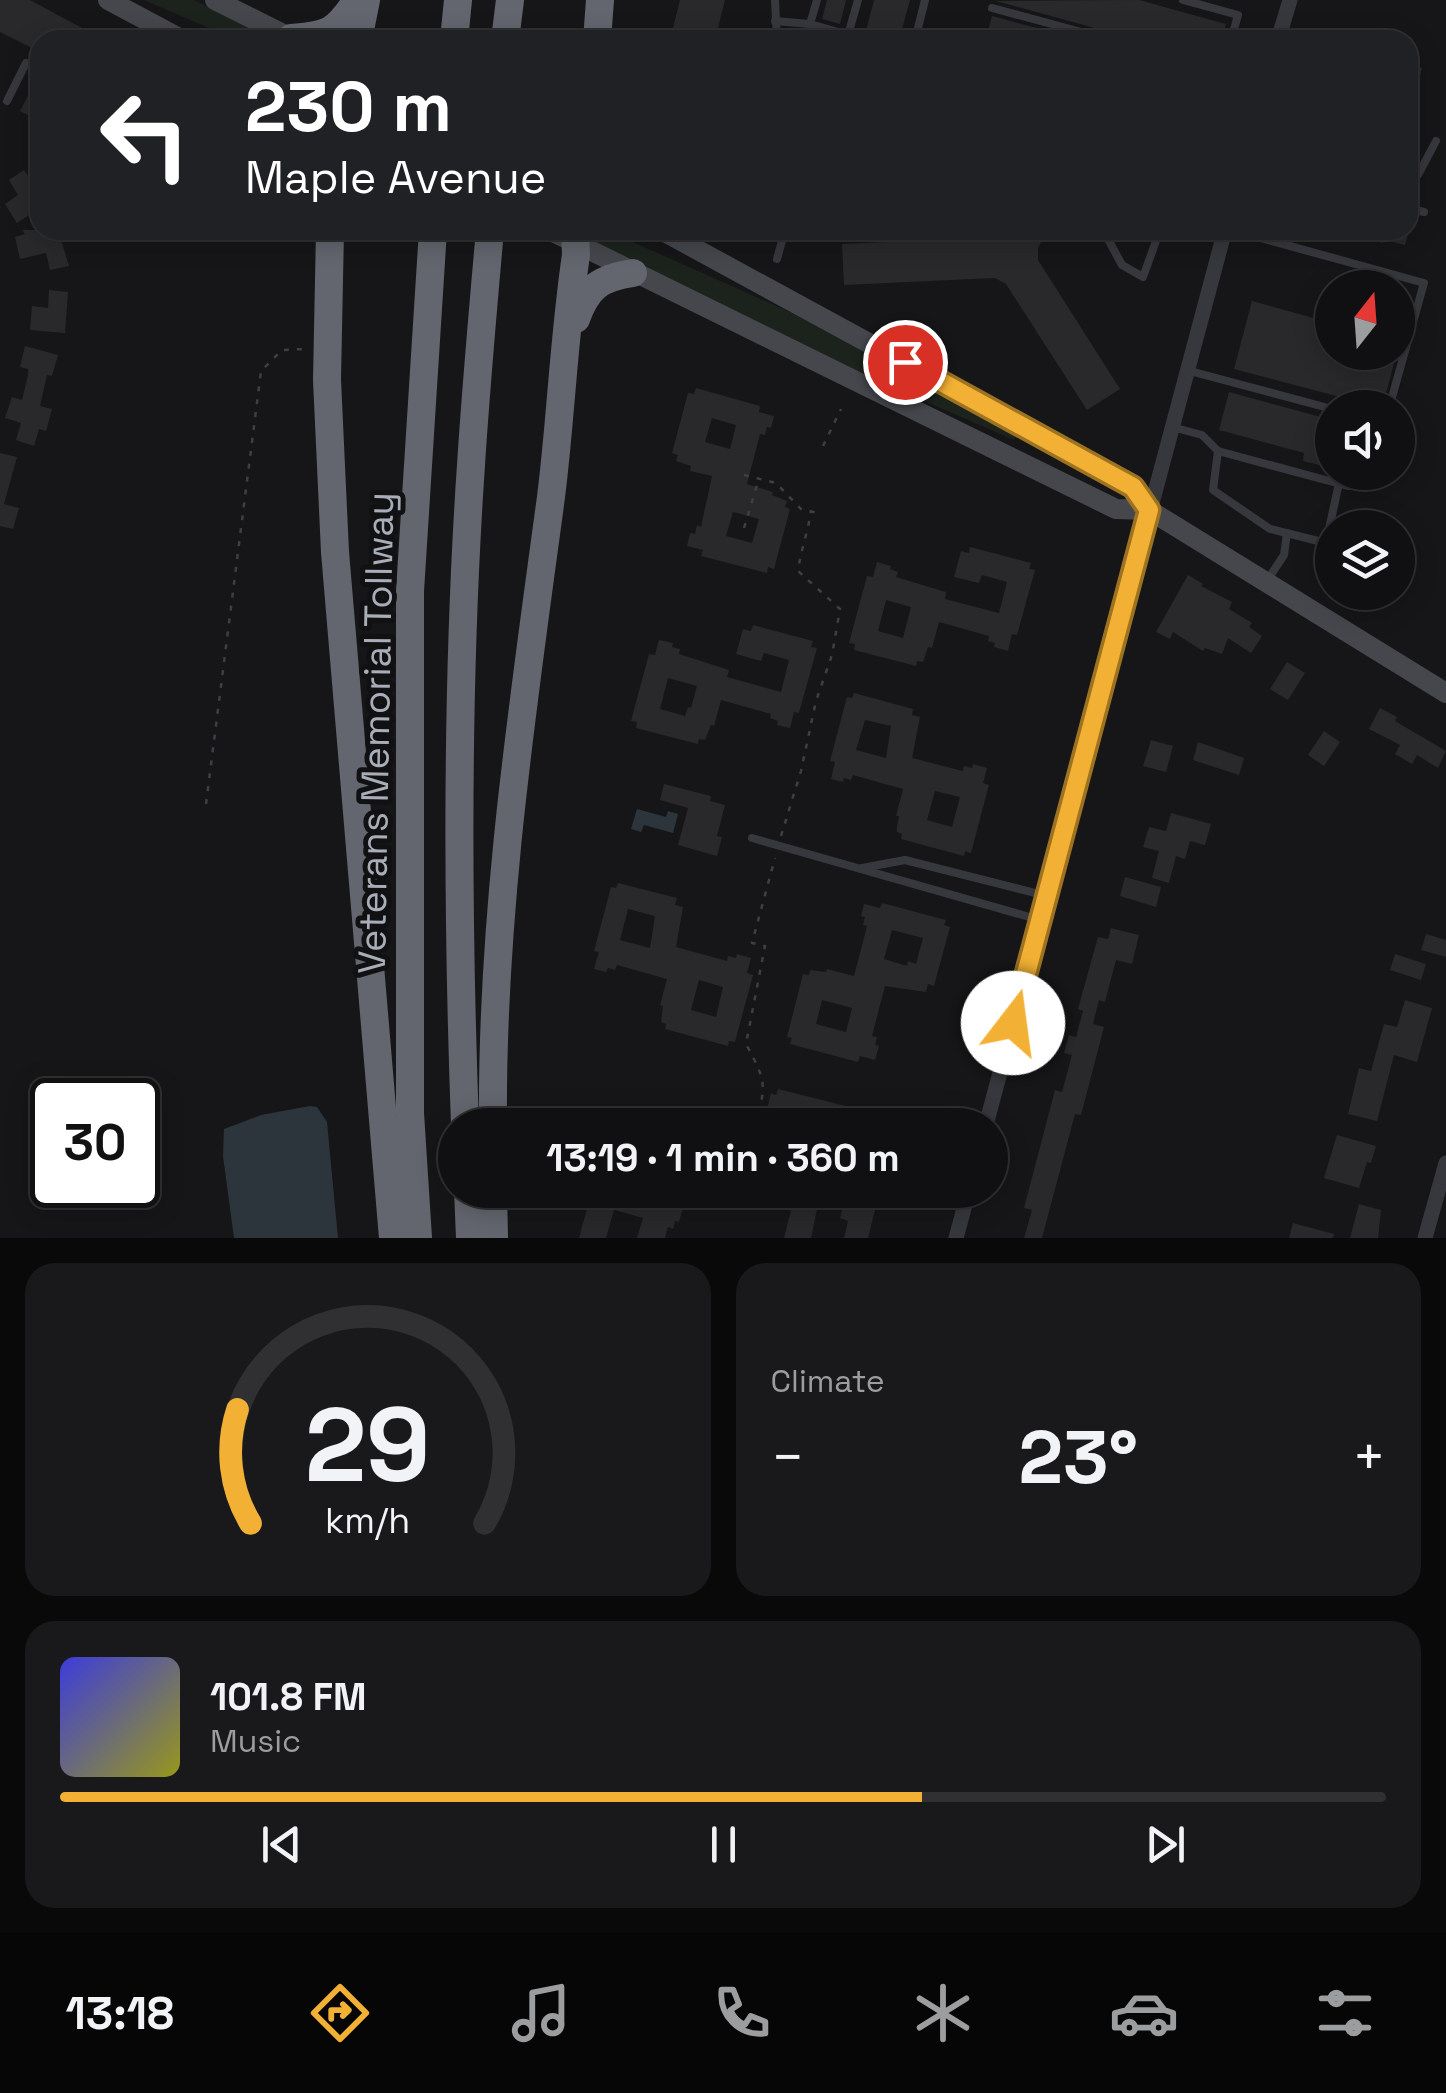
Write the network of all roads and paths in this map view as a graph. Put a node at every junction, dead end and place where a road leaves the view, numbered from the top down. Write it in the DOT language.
graph roads {
  1 [pos="108,0"];
  2 [pos="215,0"];
  3 [pos="357,0"];
  4 [pos="366,0"];
  5 [pos="458,0"];
  6 [pos="510,0"];
  7 [pos="600,0"];
  8 [pos="775,0"];
  9 [pos="817,0"];
  10 [pos="858,0"];
  11 [pos="925,0"];
  12 [pos="1183,0"];
  13 [pos="1290,0"];
  14 [pos="992,8"];
  15 [pos="775,20"];
  16 [pos="810,24"];
  17 [pos="164,30"];
  18 [pos="275,30"];
  19 [pos="334,30"];
  20 [pos="360,30"];
  21 [pos="455,30"];
  22 [pos="506,30"];
  23 [pos="598,30"];
  24 [pos="776,30"];
  25 [pos="814,30"];
  26 [pos="831,30"];
  27 [pos="849,30"];
  28 [pos="918,30"];
  29 [pos="1074,30"];
  30 [pos="1234,30"];
  31 [pos="1285,30"];
  32 [pos="30,66"];
  33 [pos="7,101"];
  34 [pos="1436,142"];
  35 [pos="1418,175"];
  36 [pos="1418,210"];
  37 [pos="1424,212"];
  38 [pos="330,240"];
  39 [pos="433,240"];
  40 [pos="489,240"];
  41 [pos="575,240"];
  42 [pos="580,240"];
  43 [pos="679,240"];
  44 [pos="783,240"];
  45 [pos="1109,240"];
  46 [pos="1156,240"];
  47 [pos="1225,240"];
  48 [pos="1265,240"];
  49 [pos="777,259"];
  50 [pos="633,273"];
  51 [pos="568,344"];
  52 [pos="327,347"];
  53 [pos="1186,370"];
  54 [pos="1395,390"];
  55 [pos="1315,404"];
  56 [pos="841,409"];
  57 [pos="1170,427"];
  58 [pos="824,446"];
  59 [pos="1218,451"];
  60 [pos="744,475"];
  61 [pos="1315,477"];
  62 [pos="759,479"];
  63 [pos="1338,490"];
  64 [pos="1149,510"];
  65 [pos="811,511"];
  66 [pos="822,514"];
  67 [pos="744,528"];
  68 [pos="1287,533"];
  69 [pos="1267,581"];
  70 [pos="1446,693"];
  71 [pos="206,804"];
  72 [pos="752,838"];
  73 [pos="779,846"];
  74 [pos="856,869"];
  75 [pos="1047,896"];
  76 [pos="1040,920"];
  77 [pos="465,1108"];
  78 [pos="493,1108"];
  79 [pos="760,1108"];
  80 [pos="990,1108"];
  81 [pos="1446,1163"];
  82 [pos="469,1208"];
  83 [pos="493,1208"];
  84 [pos="964,1208"];
  85 [pos="393,1238"];
  86 [pos="418,1238"];
  87 [pos="470,1238"];
  88 [pos="494,1238"];
  89 [pos="956,1238"];
  90 [pos="1425,1238"];
  1 -- 17 [label="main road"];
  2 -- 18 [label="main road"];
  3 -- 19 [label="highway"];
  4 -- 20 [label="highway"];
  5 -- 21 [label="highway"];
  6 -- 22 [label="highway"];
  7 -- 23 [label="highway"];
  8 -- 15 [label="lane"];
  9 -- 16 [label="lane"];
  10 -- 27 [label="lane"];
  11 -- 28 [label="lane"];
  12 -- 30 [label="lane"];
  13 -- 31 [label="street"];
  14 -- 29 [label="lane"];
  15 -- 16 [label="lane"];
  15 -- 24 [label="lane"];
  16 -- 25 [label="lane"];
  16 -- 26 [label="lane"];
  32 -- 33 [label="lane"];
  34 -- 35 [label="lane"];
  36 -- 37 [label="lane"];
  38 -- 52 [label="highway"];
  39 -- 86 [label="highway, Veterans Memorial Tollway"];
  40 -- 77 [label="highway"];
  41 -- 51 [label="highway"];
  42 -- 50 [label="main road"];
  43 -- 64 [label="main road"];
  44 -- 49 [label="lane"];
  45 -- 46 [label="lane"];
  47 -- 53 [label="street"];
  48 -- 54 [label="lane"];
  50 -- 51 [label="highway"];
  50 -- 64 [label="main road"];
  51 -- 78 [label="highway"];
  52 -- 71 [label="path"];
  52 -- 85 [label="highway"];
  53 -- 55 [label="lane"];
  53 -- 57 [label="street"];
  56 -- 58 [label="path"];
  57 -- 59 [label="lane"];
  57 -- 64 [label="street"];
  59 -- 61 [label="lane"];
  59 -- 68 [label="lane"];
  60 -- 62 [label="path"];
  62 -- 65 [label="path"];
  62 -- 67 [label="path"];
  63 -- 68 [label="lane"];
  64 -- 69 [label="main road"];
  64 -- 75 [label="street"];
  65 -- 66 [label="path"];
  65 -- 73 [label="path"];
  68 -- 69 [label="lane"];
  69 -- 70 [label="main road"];
  72 -- 73 [label="lane"];
  73 -- 74 [label="lane"];
  73 -- 79 [label="path"];
  74 -- 75 [label="lane"];
  74 -- 76 [label="lane"];
  75 -- 76 [label="street"];
  76 -- 80 [label="street"];
  81 -- 90 [label="street"];
  82 -- 87 [label="highway"];
  83 -- 88 [label="highway"];
  84 -- 89 [label="street"];
}
